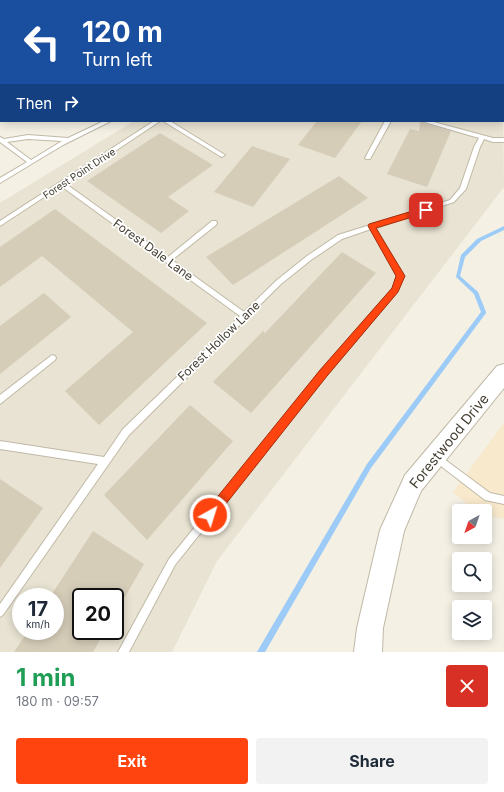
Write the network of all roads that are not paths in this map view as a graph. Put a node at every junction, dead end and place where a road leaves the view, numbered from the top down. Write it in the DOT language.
graph roads {
  1 [pos="106,122"];
  2 [pos="155,122"];
  3 [pos="168,122"];
  4 [pos="387,122"];
  5 [pos="428,122"];
  6 [pos="482,137"];
  7 [pos="1,140"];
  8 [pos="69,140"];
  9 [pos="504,140"];
  10 [pos="222,156"];
  11 [pos="368,158"];
  12 [pos="30,162"];
  13 [pos="0,180"];
  14 [pos="62,184"];
  15 [pos="214,223"];
  16 [pos="0,224"];
  17 [pos="372,226"];
  18 [pos="168,260"];
  19 [pos="245,316"];
  20 [pos="52,358"];
  21 [pos="504,373"];
  22 [pos="0,400"];
  23 [pos="0,445"];
  24 [pos="435,456"];
  25 [pos="104,461"];
  26 [pos="504,500"];
  27 [pos="0,612"];
  28 [pos="123,652"];
  29 [pos="368,652"];
  1 -- 8 [label="lane"];
  2 -- 14 [label="lane, Forest Point Drive"];
  3 -- 10 [label="lane"];
  4 -- 11 [label="lane"];
  5 -- 6 [label="lane"];
  6 -- 9 [label="lane"];
  6 -- 17 [label="lane, Forest Hollow Lane"];
  7 -- 8 [label="lane"];
  7 -- 12 [label="lane"];
  8 -- 12 [label="lane"];
  12 -- 13 [label="lane"];
  14 -- 16 [label="lane, Forest Point Drive"];
  14 -- 18 [label="lane, Forest Dale Lane"];
  15 -- 18 [label="lane"];
  17 -- 19 [label="lane, Forest Hollow Lane"];
  17 -- 28 [label="lane"];
  18 -- 19 [label="lane, Forest Dale Lane"];
  19 -- 25 [label="lane, Forest Hollow Lane"];
  20 -- 22 [label="lane"];
  21 -- 24 [label="street, Forestwood Drive"];
  23 -- 25 [label="lane"];
  24 -- 26 [label="lane"];
  24 -- 29 [label="street, Forestwood Drive"];
  25 -- 27 [label="lane, Forest Hollow Lane"];
}
